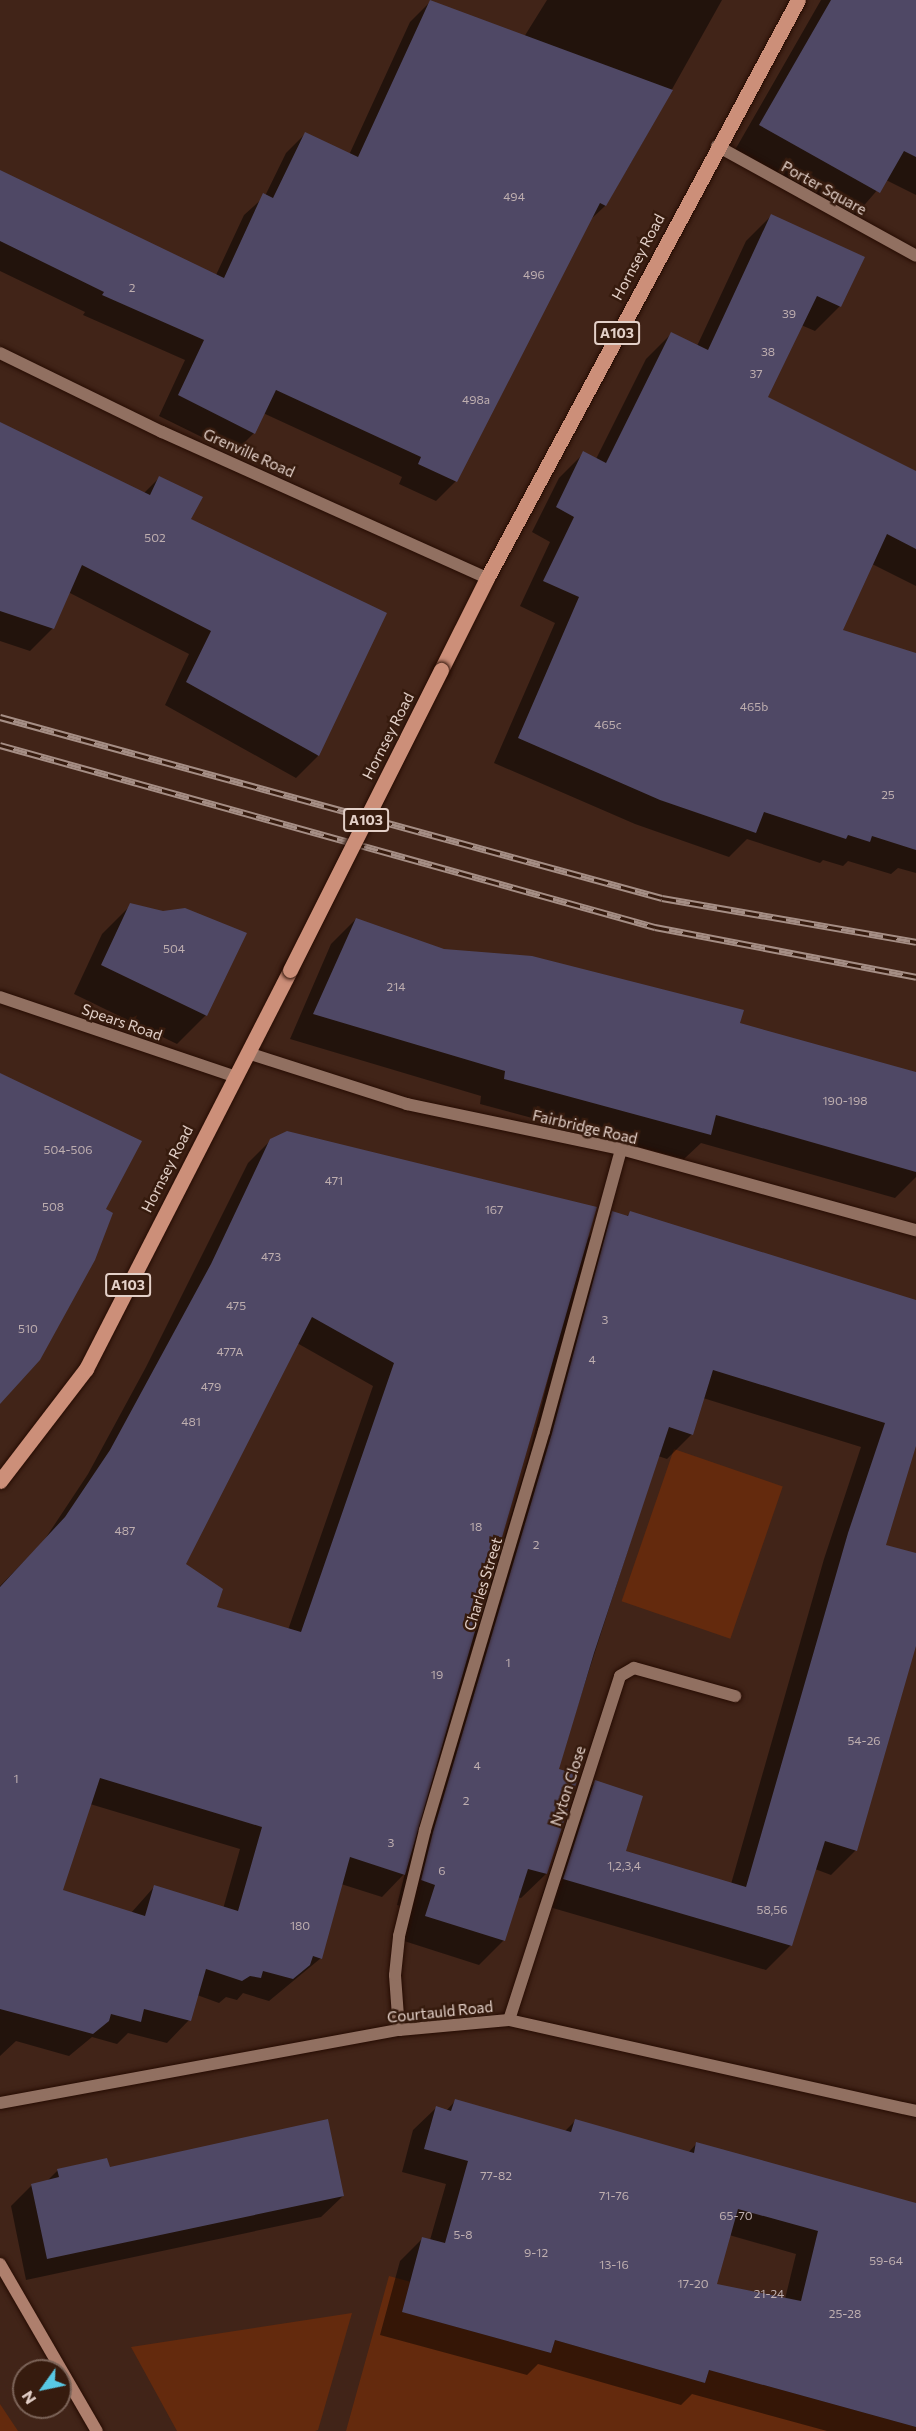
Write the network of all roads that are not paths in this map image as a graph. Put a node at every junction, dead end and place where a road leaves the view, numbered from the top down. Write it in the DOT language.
graph roads {
  1 [pos="798,0"];
  2 [pos="717,146"];
  3 [pos="916,256"];
  4 [pos="0,353"];
  5 [pos="487,578"];
  6 [pos="0,997"];
  7 [pos="248,1053"];
  8 [pos="234,1076"];
  9 [pos="621,1149"];
  10 [pos="916,1230"];
  11 [pos="1,1478"];
  12 [pos="735,1696"];
  13 [pos="509,2020"];
  14 [pos="399,2030"];
  15 [pos="0,2103"];
  16 [pos="916,2111"];
  17 [pos="0,2264"];
  18 [pos="97,2431"];
  1 -- 2 [label="main road, Hornsey Road / A103"];
  2 -- 3 [label="street, Porter Square"];
  2 -- 5 [label="main road, Hornsey Road / A103"];
  4 -- 5 [label="street, Grenville Road"];
  5 -- 7 [label="main road, Hornsey Road / A103, bridge"];
  6 -- 8 [label="street, Spears Road"];
  7 -- 8 [label="main road, Hornsey Road / A103"];
  7 -- 9 [label="street, Fairbridge Road"];
  8 -- 11 [label="main road, Hornsey Road / A103"];
  9 -- 10 [label="street, Fairbridge Road"];
  9 -- 14 [label="street, Charles Street"];
  12 -- 13 [label="street, Nyton Close"];
  13 -- 14 [label="street, Courtauld Road"];
  13 -- 16 [label="street, Courtauld Road"];
  14 -- 15 [label="street, Courtauld Road"];
  17 -- 18 [label="street"];
}
